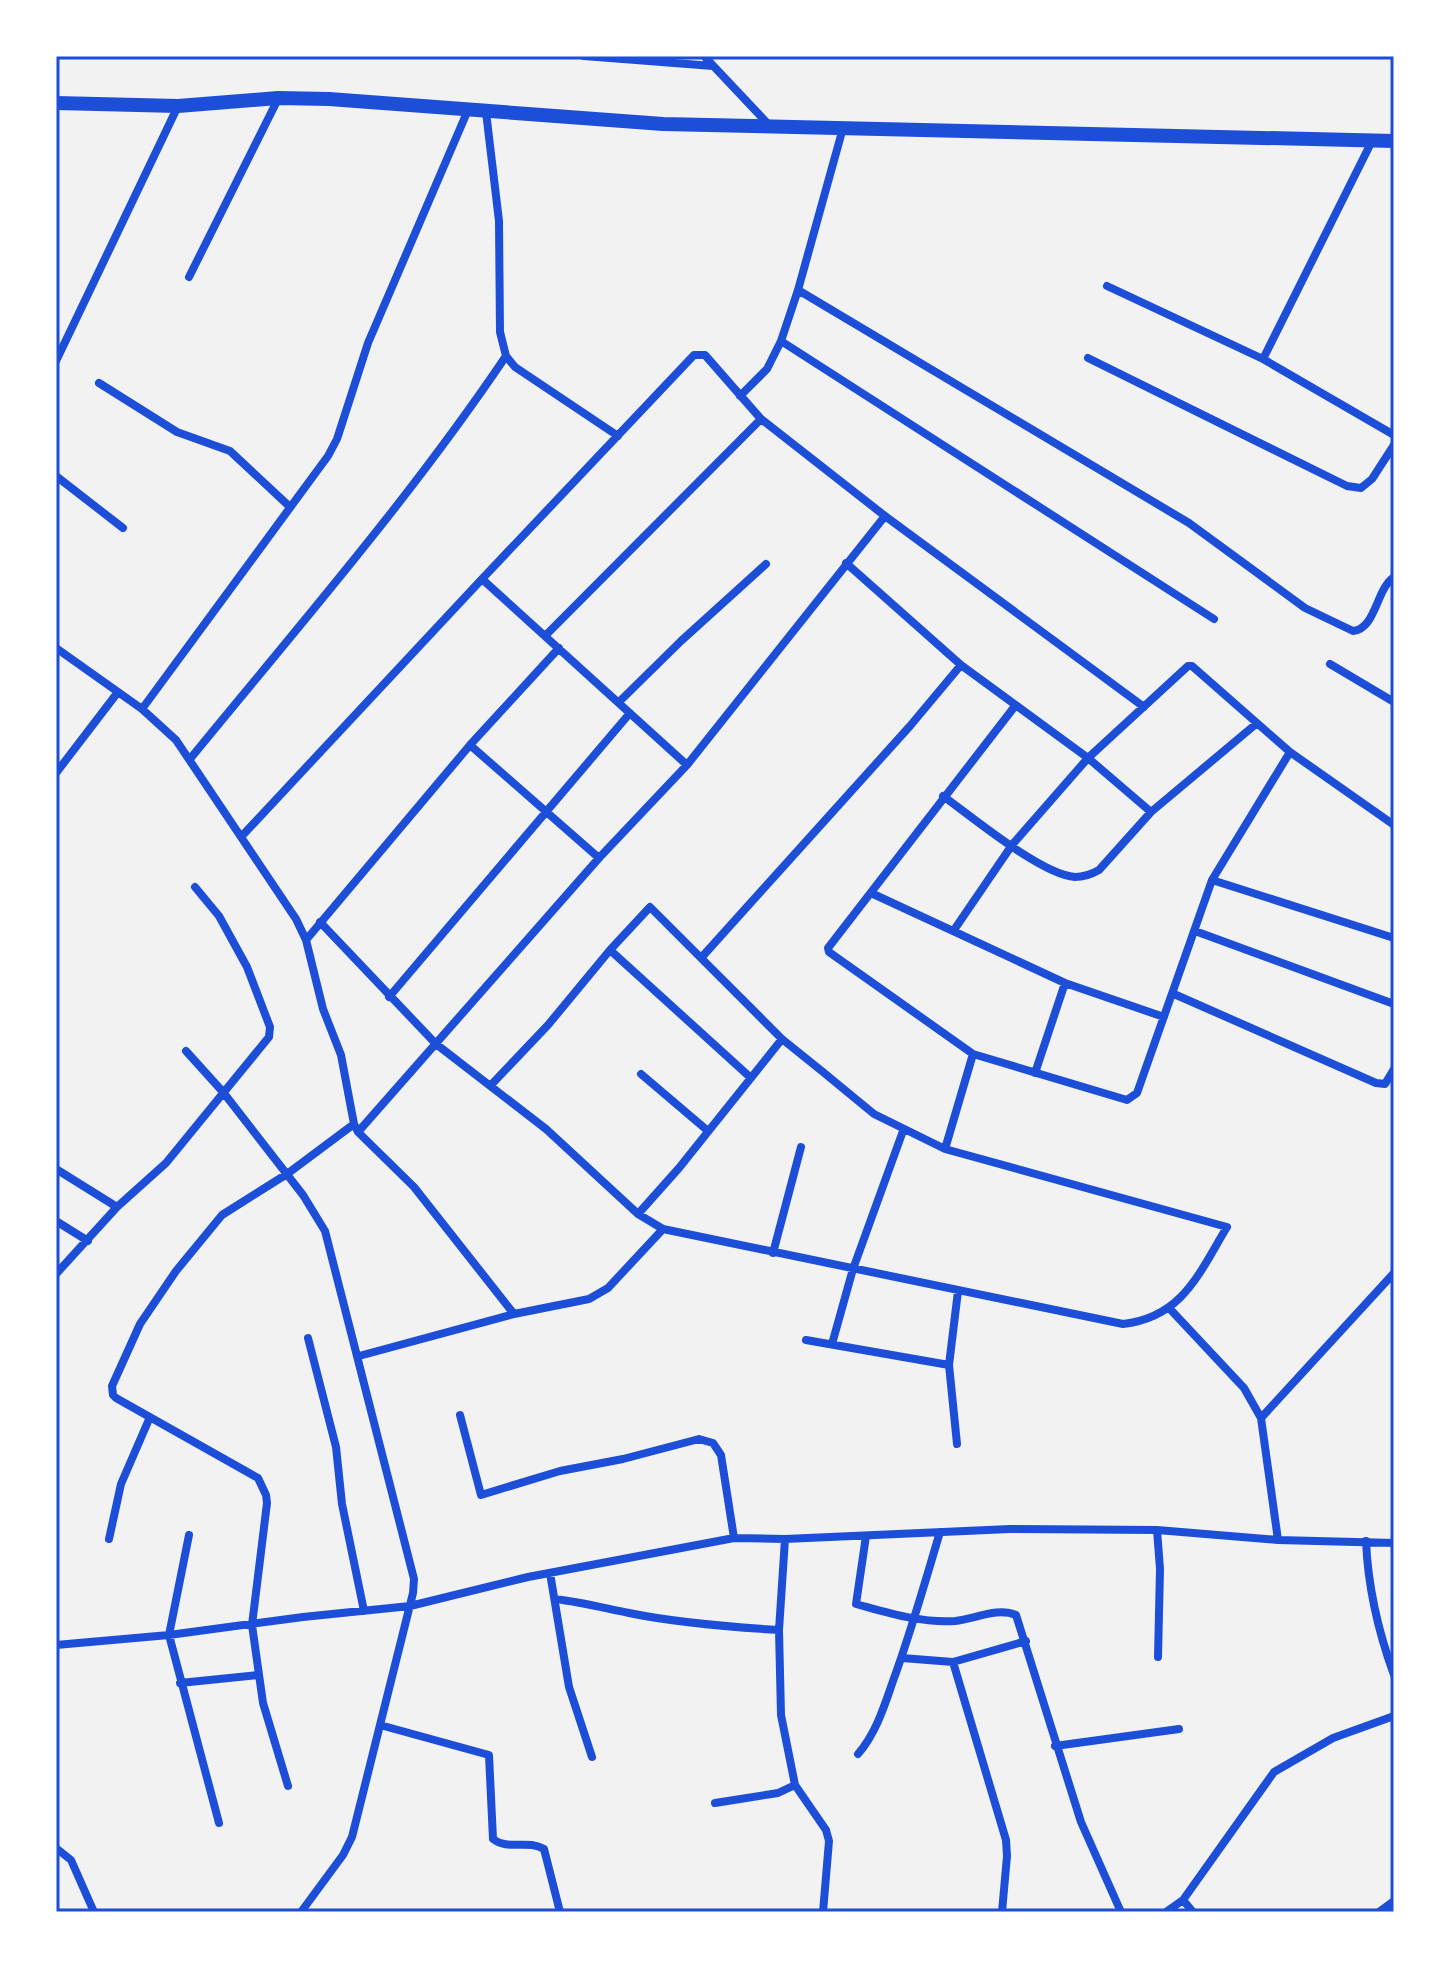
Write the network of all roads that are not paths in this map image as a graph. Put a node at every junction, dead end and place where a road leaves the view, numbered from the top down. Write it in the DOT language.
graph roads {
  1 [pos="584,56"];
  2 [pos="704,56"];
  3 [pos="713,66"];
  4 [pos="278,98"];
  5 [pos="56,103"];
  6 [pos="178,106"];
  7 [pos="468,110"];
  8 [pos="486,112"];
  9 [pos="770,126"];
  10 [pos="843,128"];
  11 [pos="1372,141"];
  12 [pos="1394,141"];
  13 [pos="189,277"];
  14 [pos="1107,286"];
  15 [pos="798,290"];
  16 [pos="781,341"];
  17 [pos="506,356"];
  18 [pos="1088,358"];
  19 [pos="1263,359"];
  20 [pos="56,361"];
  21 [pos="99,383"];
  22 [pos="740,396"];
  23 [pos="761,419"];
  24 [pos="1394,435"];
  25 [pos="618,436"];
  26 [pos="1394,445"];
  27 [pos="56,476"];
  28 [pos="290,507"];
  29 [pos="885,516"];
  30 [pos="123,528"];
  31 [pos="846,563"];
  32 [pos="766,564"];
  33 [pos="1394,577"];
  34 [pos="482,579"];
  35 [pos="1214,619"];
  36 [pos="545,636"];
  37 [pos="56,648"];
  38 [pos="559,648"];
  39 [pos="1330,664"];
  40 [pos="961,665"];
  41 [pos="118,692"];
  42 [pos="619,702"];
  43 [pos="1394,702"];
  44 [pos="1015,706"];
  45 [pos="1144,707"];
  46 [pos="142,709"];
  47 [pos="630,713"];
  48 [pos="1256,724"];
  49 [pos="470,745"];
  50 [pos="1290,752"];
  51 [pos="1088,758"];
  52 [pos="190,759"];
  53 [pos="687,765"];
  54 [pos="56,773"];
  55 [pos="943,796"];
  56 [pos="545,810"];
  57 [pos="1151,812"];
  58 [pos="1394,825"];
  59 [pos="241,837"];
  60 [pos="1012,845"];
  61 [pos="599,858"];
  62 [pos="1212,880"];
  63 [pos="195,887"];
  64 [pos="871,893"];
  65 [pos="320,922"];
  66 [pos="954,930"];
  67 [pos="1195,931"];
  68 [pos="1394,938"];
  69 [pos="306,940"];
  70 [pos="610,950"];
  71 [pos="701,958"];
  72 [pos="1065,983"];
  73 [pos="1174,994"];
  74 [pos="389,997"];
  75 [pos="1394,1004"];
  76 [pos="1164,1017"];
  77 [pos="782,1039"];
  78 [pos="436,1044"];
  79 [pos="186,1051"];
  80 [pos="973,1054"];
  81 [pos="1394,1069"];
  82 [pos="1035,1073"];
  83 [pos="641,1074"];
  84 [pos="751,1078"];
  85 [pos="491,1085"];
  86 [pos="223,1092"];
  87 [pos="356,1128"];
  88 [pos="708,1131"];
  89 [pos="903,1131"];
  90 [pos="801,1147"];
  91 [pos="945,1149"];
  92 [pos="56,1169"];
  93 [pos="287,1174"];
  94 [pos="117,1207"];
  95 [pos="638,1214"];
  96 [pos="56,1221"];
  97 [pos="663,1229"];
  98 [pos="88,1241"];
  99 [pos="773,1253"];
  100 [pos="853,1269"];
  101 [pos="1394,1273"];
  102 [pos="56,1274"];
  103 [pos="958,1291"];
  104 [pos="1170,1309"];
  105 [pos="514,1314"];
  106 [pos="308,1338"];
  107 [pos="806,1340"];
  108 [pos="832,1344"];
  109 [pos="359,1356"];
  110 [pos="949,1365"];
  111 [pos="460,1415"];
  112 [pos="150,1417"];
  113 [pos="1261,1418"];
  114 [pos="957,1444"];
  115 [pos="1157,1530"];
  116 [pos="940,1532"];
  117 [pos="189,1535"];
  118 [pos="866,1536"];
  119 [pos="734,1538"];
  120 [pos="109,1539"];
  121 [pos="785,1539"];
  122 [pos="1278,1540"];
  123 [pos="1366,1541"];
  124 [pos="1394,1543"];
  125 [pos="550,1573"];
  126 [pos="555,1599"];
  127 [pos="410,1606"];
  128 [pos="364,1611"];
  129 [pos="913,1620"];
  130 [pos="252,1625"];
  131 [pos="779,1630"];
  132 [pos="169,1635"];
  133 [pos="1026,1641"];
  134 [pos="56,1645"];
  135 [pos="1158,1657"];
  136 [pos="902,1658"];
  137 [pos="953,1662"];
  138 [pos="259,1675"];
  139 [pos="1394,1675"];
  140 [pos="180,1683"];
  141 [pos="1394,1716"];
  142 [pos="380,1725"];
  143 [pos="1179,1729"];
  144 [pos="1055,1746"];
  145 [pos="858,1754"];
  146 [pos="592,1757"];
  147 [pos="795,1785"];
  148 [pos="288,1786"];
  149 [pos="715,1803"];
  150 [pos="219,1823"];
  151 [pos="56,1848"];
  152 [pos="1183,1900"];
  153 [pos="1394,1901"];
  154 [pos="94,1912"];
  155 [pos="301,1912"];
  156 [pos="560,1912"];
  157 [pos="823,1912"];
  158 [pos="1002,1912"];
  159 [pos="1121,1912"];
  160 [pos="1166,1912"];
  161 [pos="1193,1912"];
  162 [pos="1379,1912"];
  1 -- 3 [label="street"];
  2 -- 3 [label="street"];
  3 -- 9 [label="street"];
  4 -- 6 [label="street"];
  4 -- 7 [label="street"];
  4 -- 13 [label="street"];
  5 -- 6 [label="street"];
  6 -- 20 [label="street"];
  7 -- 8 [label="street"];
  7 -- 28 [label="street"];
  8 -- 9 [label="street"];
  8 -- 17 [label="street"];
  9 -- 10 [label="street"];
  10 -- 11 [label="street"];
  10 -- 15 [label="street"];
  11 -- 12 [label="street"];
  11 -- 19 [label="street"];
  14 -- 19 [label="street"];
  15 -- 16 [label="street"];
  15 -- 33 [label="street"];
  16 -- 22 [label="street"];
  16 -- 35 [label="street"];
  17 -- 25 [label="street"];
  17 -- 52 [label="street"];
  18 -- 26 [label="street"];
  19 -- 24 [label="street"];
  21 -- 28 [label="street"];
  22 -- 23 [label="street"];
  22 -- 25 [label="street"];
  23 -- 29 [label="street"];
  23 -- 36 [label="street"];
  25 -- 34 [label="street"];
  27 -- 30 [label="street"];
  28 -- 46 [label="street"];
  29 -- 31 [label="street"];
  29 -- 45 [label="street"];
  31 -- 40 [label="street"];
  31 -- 53 [label="street"];
  32 -- 42 [label="street"];
  34 -- 36 [label="street"];
  34 -- 59 [label="street"];
  36 -- 38 [label="street"];
  37 -- 41 [label="street"];
  38 -- 42 [label="street"];
  38 -- 49 [label="street"];
  39 -- 43 [label="street"];
  40 -- 44 [label="street"];
  40 -- 71 [label="street"];
  41 -- 46 [label="street"];
  41 -- 54 [label="street"];
  42 -- 47 [label="street"];
  44 -- 51 [label="street"];
  44 -- 55 [label="street"];
  45 -- 48 [label="street"];
  45 -- 51 [label="street"];
  46 -- 52 [label="street"];
  47 -- 53 [label="street"];
  47 -- 56 [label="street"];
  48 -- 50 [label="street"];
  48 -- 57 [label="street"];
  49 -- 56 [label="street"];
  49 -- 65 [label="street"];
  50 -- 58 [label="street"];
  50 -- 62 [label="street"];
  51 -- 57 [label="street"];
  51 -- 60 [label="street"];
  52 -- 59 [label="street"];
  53 -- 61 [label="street"];
  55 -- 60 [label="street"];
  55 -- 64 [label="street"];
  56 -- 61 [label="street"];
  56 -- 74 [label="street"];
  57 -- 60 [label="street"];
  59 -- 69 [label="street"];
  60 -- 66 [label="street"];
  61 -- 78 [label="street"];
  62 -- 67 [label="street"];
  62 -- 68 [label="street"];
  63 -- 86 [label="street"];
  64 -- 66 [label="street"];
  64 -- 80 [label="street"];
  65 -- 69 [label="street"];
  65 -- 74 [label="street"];
  66 -- 72 [label="street"];
  67 -- 73 [label="street"];
  67 -- 75 [label="street"];
  69 -- 87 [label="street"];
  70 -- 71 [label="street"];
  70 -- 84 [label="street"];
  70 -- 85 [label="street"];
  71 -- 77 [label="street"];
  72 -- 76 [label="street"];
  72 -- 82 [label="street"];
  73 -- 76 [label="street"];
  73 -- 81 [label="street"];
  74 -- 78 [label="street"];
  76 -- 82 [label="street"];
  77 -- 84 [label="street"];
  77 -- 89 [label="street"];
  78 -- 85 [label="street"];
  78 -- 87 [label="street"];
  79 -- 86 [label="street"];
  80 -- 82 [label="street"];
  80 -- 91 [label="street"];
  83 -- 88 [label="street"];
  84 -- 88 [label="street"];
  85 -- 95 [label="street"];
  86 -- 93 [label="street"];
  86 -- 94 [label="street"];
  87 -- 93 [label="street"];
  87 -- 105 [label="street"];
  88 -- 95 [label="street"];
  89 -- 91 [label="street"];
  89 -- 100 [label="street"];
  90 -- 99 [label="street"];
  91 -- 104 [label="street"];
  92 -- 94 [label="street"];
  93 -- 109 [label="street"];
  93 -- 112 [label="street"];
  94 -- 98 [label="street"];
  95 -- 97 [label="street"];
  96 -- 98 [label="street"];
  97 -- 99 [label="street"];
  97 -- 105 [label="street"];
  98 -- 102 [label="street"];
  99 -- 100 [label="street"];
  100 -- 103 [label="street"];
  100 -- 108 [label="street"];
  101 -- 113 [label="street"];
  103 -- 104 [label="street"];
  103 -- 110 [label="street"];
  104 -- 113 [label="street"];
  105 -- 109 [label="street"];
  106 -- 128 [label="street"];
  107 -- 108 [label="street"];
  108 -- 110 [label="street"];
  109 -- 127 [label="street"];
  110 -- 114 [label="street"];
  111 -- 119 [label="street"];
  112 -- 120 [label="street"];
  112 -- 130 [label="street"];
  113 -- 122 [label="street"];
  115 -- 116 [label="street"];
  115 -- 122 [label="street"];
  115 -- 135 [label="street"];
  116 -- 118 [label="street"];
  116 -- 129 [label="street"];
  117 -- 132 [label="street"];
  118 -- 121 [label="street"];
  118 -- 129 [label="street"];
  119 -- 121 [label="street"];
  119 -- 125 [label="street"];
  121 -- 131 [label="street"];
  122 -- 123 [label="street"];
  123 -- 124 [label="street"];
  123 -- 139 [label="street"];
  125 -- 126 [label="street"];
  125 -- 127 [label="street"];
  126 -- 131 [label="street"];
  126 -- 146 [label="street"];
  127 -- 128 [label="street"];
  127 -- 142 [label="street"];
  128 -- 130 [label="street"];
  129 -- 133 [label="street"];
  129 -- 136 [label="street"];
  130 -- 132 [label="street"];
  130 -- 138 [label="street"];
  131 -- 147 [label="street"];
  132 -- 134 [label="street"];
  132 -- 140 [label="street"];
  133 -- 137 [label="street"];
  133 -- 144 [label="street"];
  136 -- 137 [label="street"];
  136 -- 145 [label="street"];
  137 -- 158 [label="street"];
  138 -- 140 [label="street"];
  138 -- 148 [label="street"];
  140 -- 150 [label="street"];
  141 -- 152 [label="street"];
  142 -- 155 [label="street"];
  142 -- 156 [label="street"];
  143 -- 144 [label="street"];
  144 -- 159 [label="street"];
  147 -- 149 [label="street"];
  147 -- 157 [label="street"];
  151 -- 154 [label="street"];
  152 -- 160 [label="street"];
  152 -- 161 [label="street"];
  153 -- 162 [label="street"];
}
